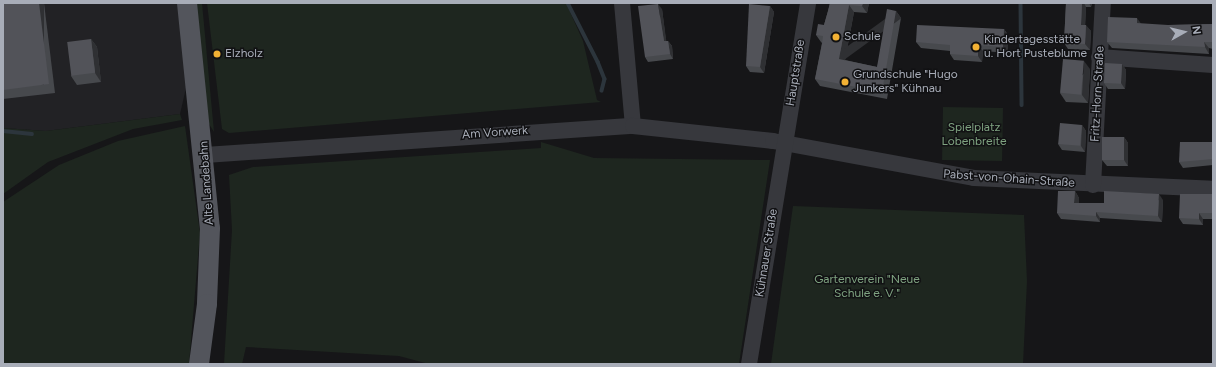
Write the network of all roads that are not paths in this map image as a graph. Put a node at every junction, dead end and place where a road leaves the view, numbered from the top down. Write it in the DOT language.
graph roads {
  1 [pos="187,3"];
  2 [pos="622,3"];
  3 [pos="808,3"];
  4 [pos="1103,3"];
  5 [pos="1099,57"];
  6 [pos="1213,65"];
  7 [pos="632,126"];
  8 [pos="785,142"];
  9 [pos="205,155"];
  10 [pos="1093,185"];
  11 [pos="1213,189"];
  12 [pos="200,364"];
  13 [pos="749,364"];
  1 -- 9 [label="main road, Alte Landebahn"];
  2 -- 7 [label="street"];
  3 -- 8 [label="street, Hauptstraße"];
  4 -- 5 [label="street, Fritz-Horn-Straße"];
  5 -- 6 [label="street"];
  5 -- 10 [label="street, Fritz-Horn-Straße"];
  7 -- 8 [label="street, Am Vorwerk"];
  7 -- 9 [label="street, Am Vorwerk"];
  8 -- 10 [label="street, Pabst-von-Ohain-Straße"];
  8 -- 13 [label="street, Kühnauer Straße"];
  9 -- 12 [label="main road, Alte Landebahn"];
  10 -- 11 [label="street, Pabst-von-Ohain-Straße"];
}
